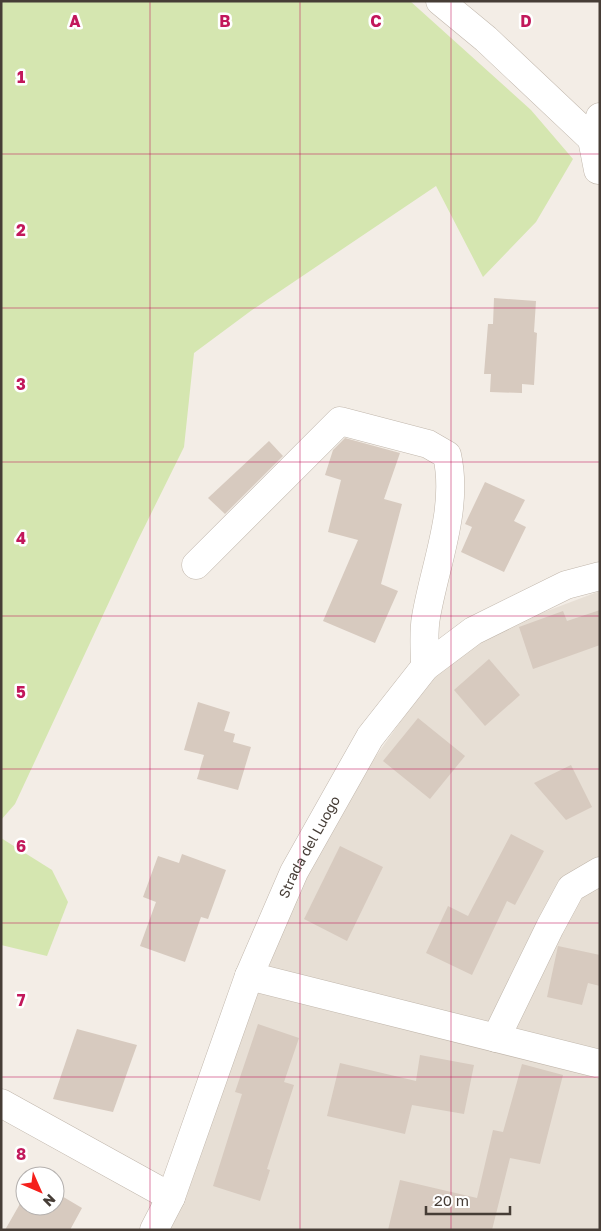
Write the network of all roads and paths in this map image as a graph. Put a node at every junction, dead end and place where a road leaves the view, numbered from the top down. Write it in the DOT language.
graph roads {
  1 [pos="440,1"];
  2 [pos="596,128"];
  3 [pos="599,172"];
  4 [pos="196,565"];
  5 [pos="600,576"];
  6 [pos="425,667"];
  7 [pos="600,871"];
  8 [pos="249,976"];
  9 [pos="496,1038"];
  10 [pos="600,1064"];
  11 [pos="1,1103"];
  12 [pos="170,1197"];
  13 [pos="154,1230"];
  1 -- 2 [label="street"];
  2 -- 3 [label="street"];
  4 -- 6 [label="street"];
  5 -- 6 [label="street, Strada del Luogo"];
  6 -- 8 [label="street, Strada del Luogo"];
  7 -- 9 [label="street"];
  8 -- 9 [label="street"];
  8 -- 12 [label="street, Strada del Luogo"];
  9 -- 10 [label="street"];
  11 -- 12 [label="street"];
  12 -- 13 [label="street, Strada del Luogo"];
}
